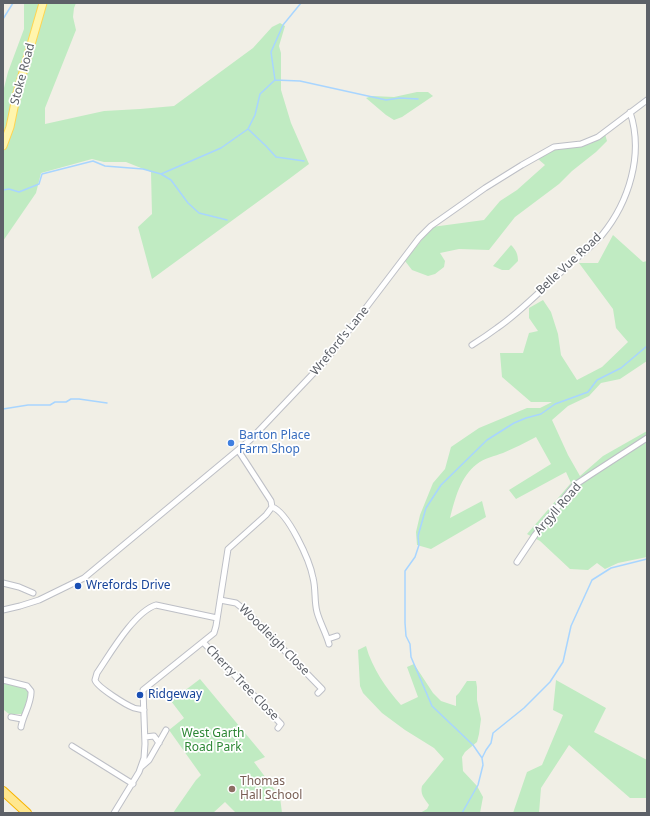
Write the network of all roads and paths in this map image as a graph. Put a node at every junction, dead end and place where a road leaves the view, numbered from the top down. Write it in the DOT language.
graph roads {
  1 [pos="43,3"];
  2 [pos="647,100"];
  3 [pos="630,112"];
  4 [pos="3,146"];
  5 [pos="472,345"];
  6 [pos="647,438"];
  7 [pos="238,450"];
  8 [pos="272,507"];
  9 [pos="517,562"];
  10 [pos="3,583"];
  11 [pos="33,594"];
  12 [pos="220,600"];
  13 [pos="3,610"];
  14 [pos="218,618"];
  15 [pos="337,636"];
  16 [pos="203,642"];
  17 [pos="3,680"];
  18 [pos="322,690"];
  19 [pos="144,710"];
  20 [pos="11,716"];
  21 [pos="22,719"];
  22 [pos="281,724"];
  23 [pos="21,727"];
  24 [pos="166,730"];
  25 [pos="145,736"];
  26 [pos="159,743"];
  27 [pos="72,746"];
  28 [pos="141,767"];
  29 [pos="132,784"];
  30 [pos="3,791"];
  31 [pos="28,813"];
  32 [pos="114,813"];
  1 -- 4 [label="main road, Stoke Road"];
  2 -- 3 [label="street, Wreford's Lane"];
  3 -- 5 [label="street, Belle Vue Road"];
  3 -- 7 [label="street, Wreford's Lane"];
  6 -- 9 [label="street, Argyll Road"];
  7 -- 8 [label="street"];
  7 -- 13 [label="street, Wreford's Lane"];
  8 -- 12 [label="street"];
  8 -- 15 [label="street"];
  10 -- 11 [label="street"];
  12 -- 14 [label="street"];
  12 -- 18 [label="street, Woodleigh Close"];
  14 -- 16 [label="street"];
  14 -- 19 [label="street"];
  16 -- 19 [label="street"];
  16 -- 22 [label="street, Cherry Tree Close"];
  17 -- 21 [label="street"];
  19 -- 25 [label="street"];
  20 -- 21 [label="street"];
  21 -- 23 [label="street"];
  24 -- 26 [label="street"];
  25 -- 26 [label="street"];
  25 -- 28 [label="street"];
  26 -- 28 [label="street"];
  27 -- 29 [label="street"];
  28 -- 29 [label="street"];
  29 -- 32 [label="street"];
  30 -- 31 [label="highway"];
}
